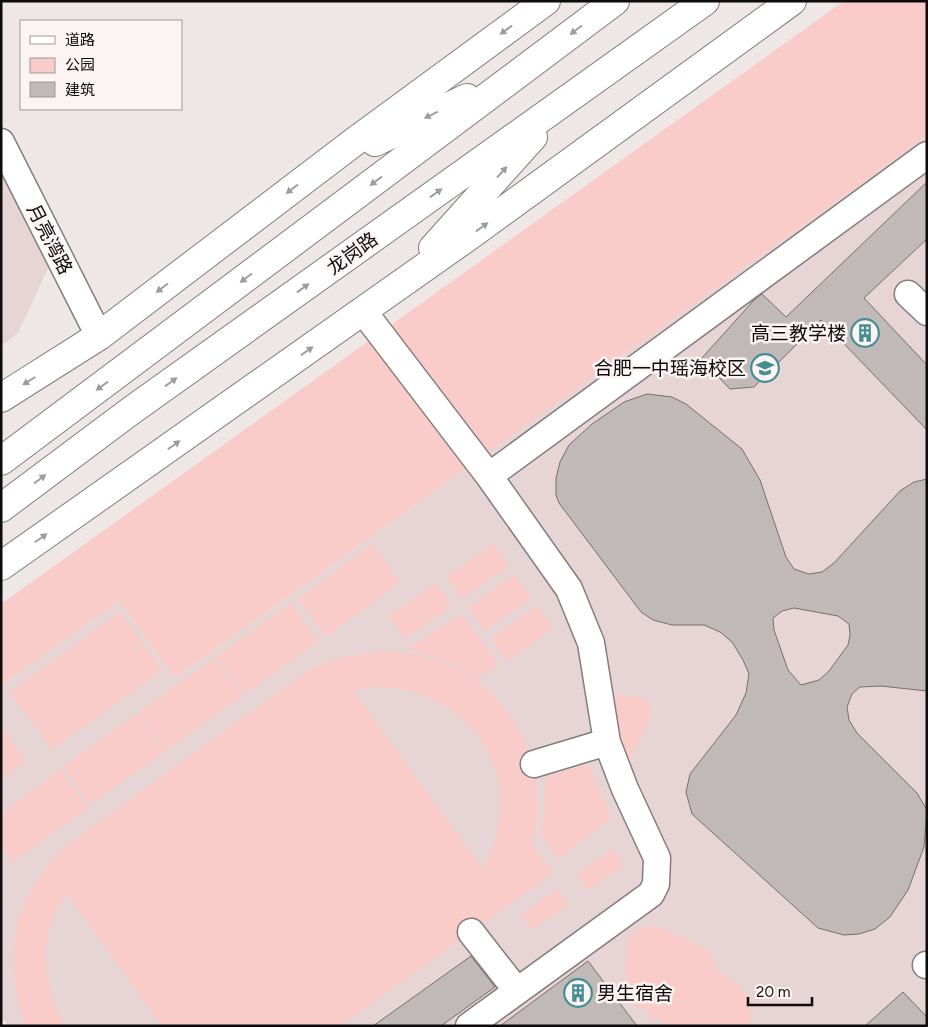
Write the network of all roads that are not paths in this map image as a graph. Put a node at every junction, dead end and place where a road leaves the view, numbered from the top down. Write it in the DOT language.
graph roads {
  1 [pos="546,1"];
  2 [pos="615,1"];
  3 [pos="705,1"];
  4 [pos="792,1"];
  5 [pos="522,71"];
  6 [pos="569,98"];
  7 [pos="1,142"];
  8 [pos="927,154"];
  9 [pos="318,169"];
  10 [pos="398,286"];
  11 [pos="908,294"];
  12 [pos="363,311"];
  13 [pos="927,312"];
  14 [pos="100,336"];
  15 [pos="1,398"];
  16 [pos="1,461"];
  17 [pos="489,476"];
  18 [pos="1,508"];
  19 [pos="1,566"];
  20 [pos="607,742"];
  21 [pos="534,764"];
  22 [pos="472,932"];
  23 [pos="517,991"];
  24 [pos="469,1026"];
  1 -- 9 [label="main road, one-way"];
  2 -- 5 [label="main road, one-way"];
  3 -- 6 [label="main road, 龙岗路"];
  10 -- 4 [label="main road, one-way"];
  5 -- 9 [label="main road, one-way"];
  5 -- 16 [label="main road, one-way"];
  10 -- 6 [label="main road, one-way"];
  18 -- 6 [label="main road, 龙岗路, one-way"];
  7 -- 14 [label="street, 月亮湾路"];
  8 -- 17 [label="street"];
  9 -- 14 [label="main road, one-way"];
  10 -- 12 [label="main road"];
  11 -- 13 [label="street"];
  12 -- 17 [label="street"];
  19 -- 12 [label="main road, one-way"];
  14 -- 15 [label="main road, one-way"];
  17 -- 20 [label="street"];
  20 -- 21 [label="street"];
  20 -- 23 [label="street"];
  22 -- 23 [label="street"];
  23 -- 24 [label="street"];
}
